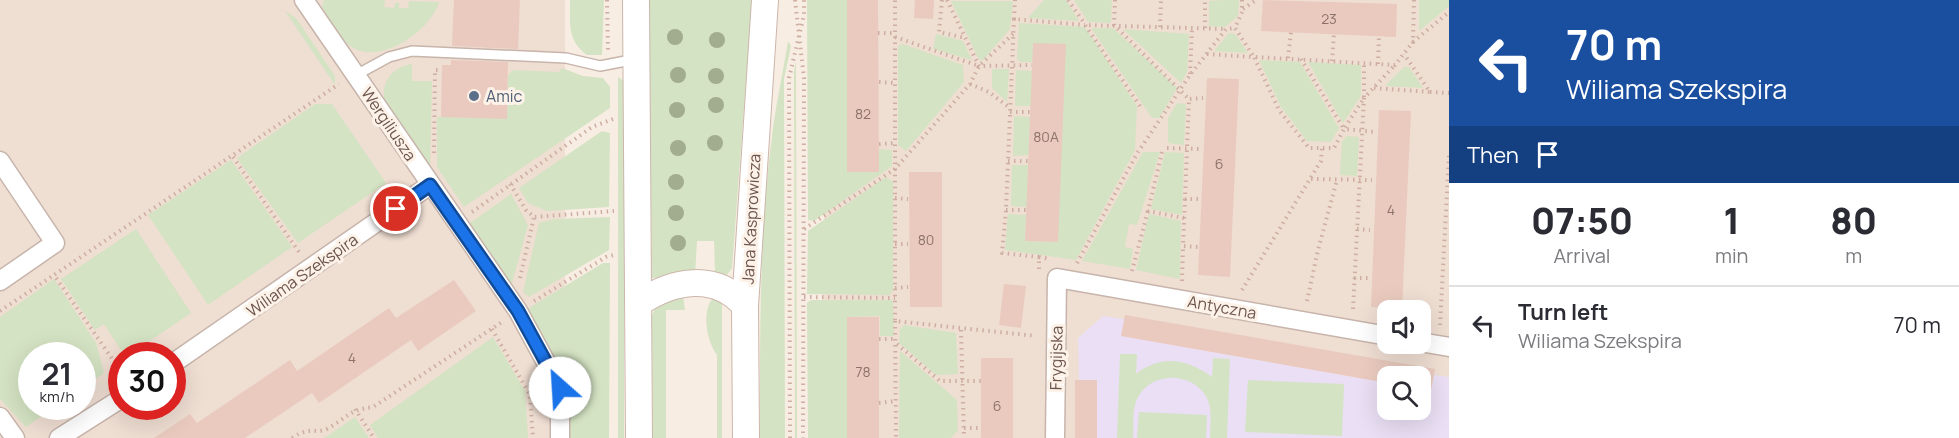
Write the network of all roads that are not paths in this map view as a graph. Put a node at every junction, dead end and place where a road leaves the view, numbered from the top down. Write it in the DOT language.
graph roads {
  1 [pos="636,0"];
  2 [pos="765,0"];
  3 [pos="306,1"];
  4 [pos="638,58"];
  5 [pos="356,75"];
  6 [pos="0,161"];
  7 [pos="430,185"];
  8 [pos="1057,278"];
  9 [pos="0,280"];
  10 [pos="639,303"];
  11 [pos="745,306"];
  12 [pos="1377,334"];
  13 [pos="1431,344"];
  14 [pos="1449,347"];
  15 [pos="186,354"];
  16 [pos="108,407"];
  17 [pos="0,417"];
  18 [pos="15,438"];
  19 [pos="59,438"];
  20 [pos="560,438"];
  21 [pos="639,438"];
  22 [pos="746,438"];
  23 [pos="1055,438"];
  1 -- 4 [label="main road"];
  2 -- 11 [label="main road, Jana Kasprowicza"];
  3 -- 5 [label="street, Wergiliusza"];
  4 -- 5 [label="lane"];
  4 -- 10 [label="main road"];
  5 -- 7 [label="street, Wergiliusza"];
  6 -- 9 [label="street"];
  7 -- 15 [label="street, Wiliama Szekspira"];
  7 -- 20 [label="street, Wergiliusza"];
  8 -- 12 [label="street, Antyczna"];
  8 -- 23 [label="street, Frygijska"];
  10 -- 11 [label="main road"];
  10 -- 21 [label="main road"];
  11 -- 22 [label="main road, Jana Kasprowicza"];
  13 -- 14 [label="street"];
  16 -- 19 [label="street"];
  17 -- 18 [label="street"];
}
